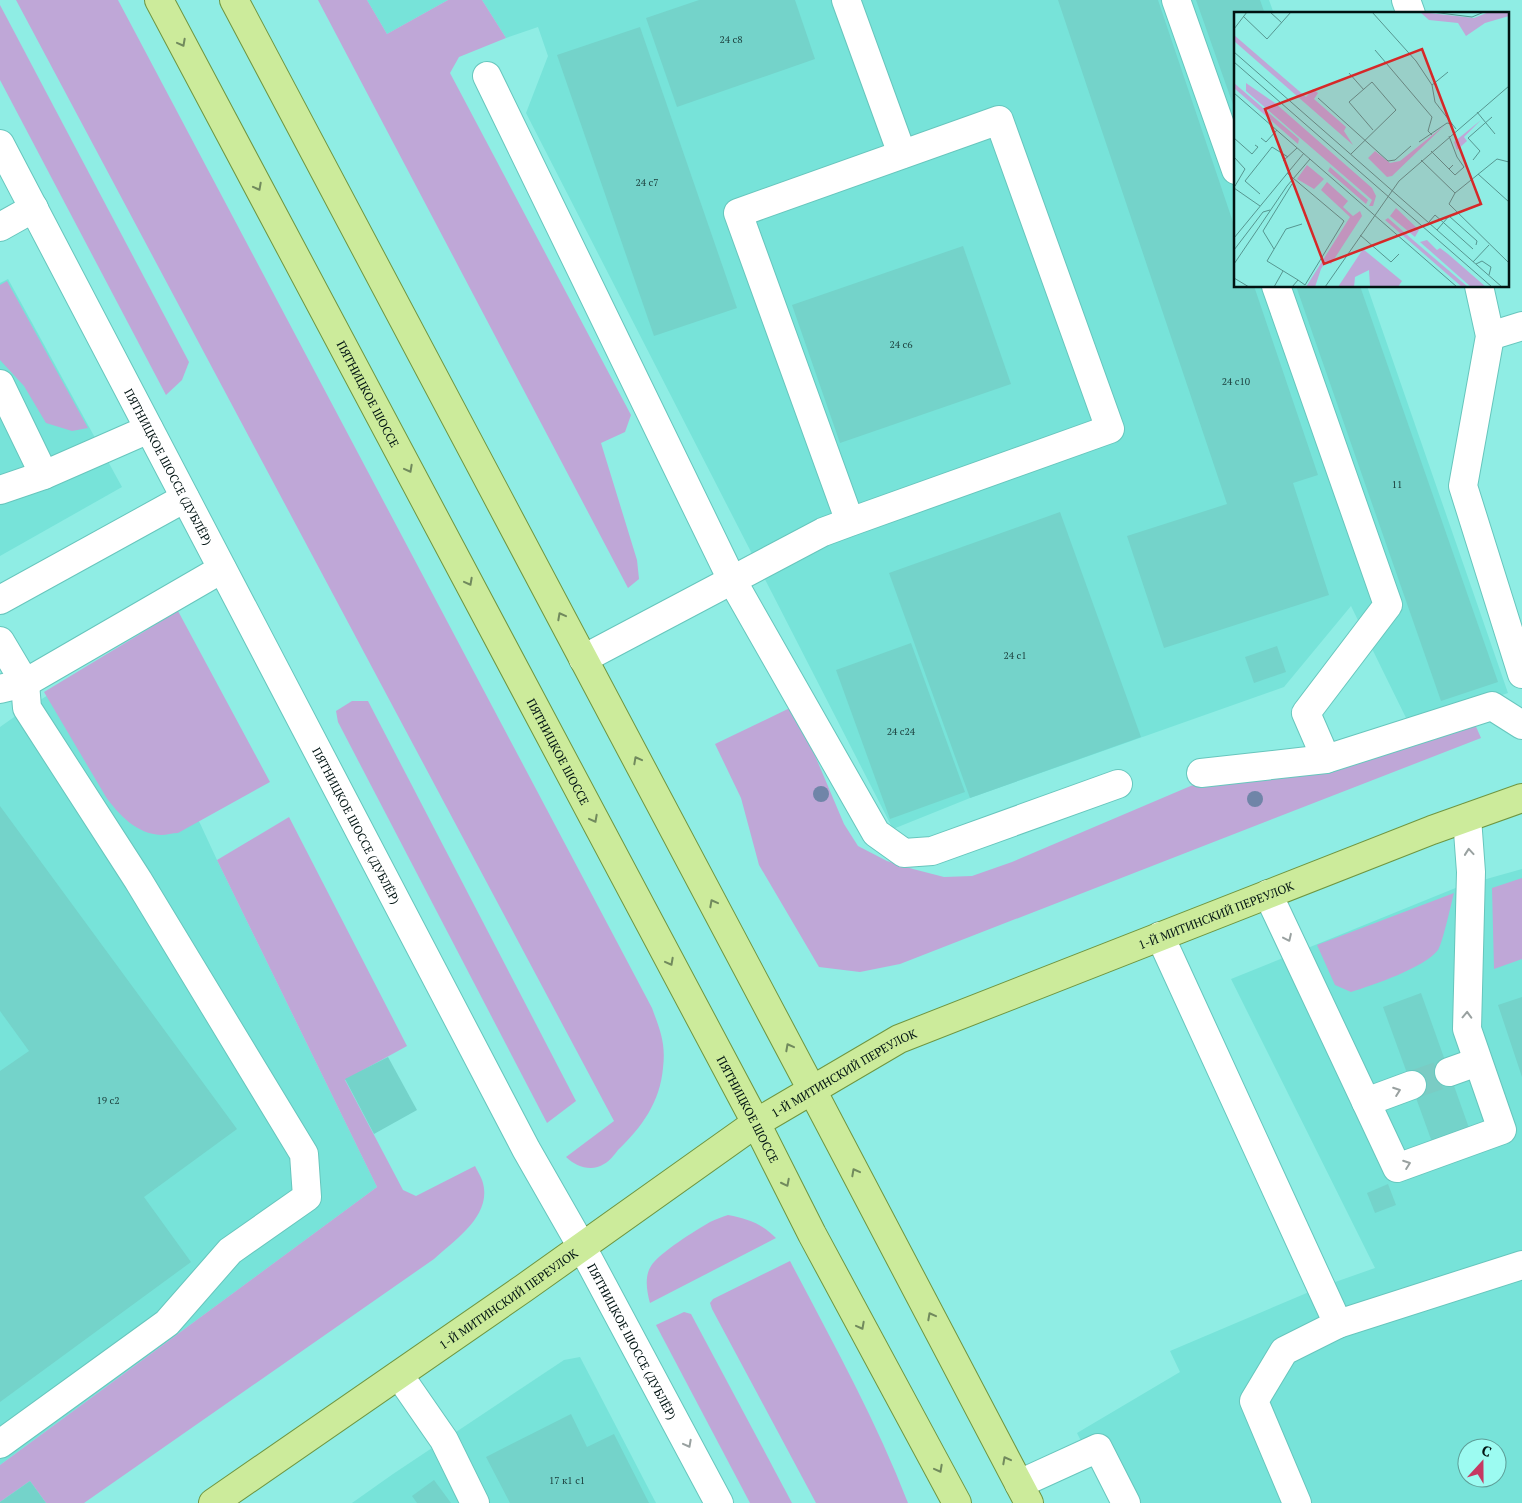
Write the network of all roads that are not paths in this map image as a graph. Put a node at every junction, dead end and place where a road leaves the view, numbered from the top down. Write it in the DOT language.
graph roads {
  1 [pos="160,0"];
  2 [pos="234,0"];
  3 [pos="846,0"];
  4 [pos="1176,0"];
  5 [pos="1406,0"];
  6 [pos="1410,12"];
  7 [pos="486,76"];
  8 [pos="0,144"];
  9 [pos="902,154"];
  10 [pos="1234,164"];
  11 [pos="34,208"];
  12 [pos="0,227"];
  13 [pos="1277,288"];
  14 [pos="1479,288"];
  15 [pos="1522,326"];
  16 [pos="1490,336"];
  17 [pos="0,384"];
  18 [pos="149,429"];
  19 [pos="44,475"];
  20 [pos="0,490"];
  21 [pos="185,498"];
  22 [pos="850,522"];
  23 [pos="222,570"];
  24 [pos="732,580"];
  25 [pos="3,591"];
  26 [pos="0,641"];
  27 [pos="583,659"];
  28 [pos="1522,674"];
  29 [pos="12,686"];
  30 [pos="0,704"];
  31 [pos="1522,725"];
  32 [pos="1326,759"];
  33 [pos="1201,773"];
  34 [pos="1118,784"];
  35 [pos="1522,798"];
  36 [pos="1467,818"];
  37 [pos="1268,894"];
  38 [pos="1160,936"];
  39 [pos="1477,1062"];
  40 [pos="1449,1072"];
  41 [pos="1412,1085"];
  42 [pos="812,1090"];
  43 [pos="1366,1102"];
  44 [pos="756,1124"];
  45 [pos="582,1247"];
  46 [pos="1522,1264"];
  47 [pos="1338,1324"];
  48 [pos="398,1375"];
  49 [pos="0,1444"];
  50 [pos="1024,1494"];
  51 [pos="213,1503"];
  52 [pos="475,1503"];
  53 [pos="719,1503"];
  54 [pos="957,1503"];
  55 [pos="1126,1503"];
  56 [pos="1297,1503"];
  1 -- 44 [label="main road, ПЯТНИЦКОЕ ШОССЕ, one-way"];
  27 -- 2 [label="main road, one-way"];
  3 -- 9 [label="street"];
  4 -- 10 [label="street"];
  5 -- 6 [label="street"];
  7 -- 24 [label="street"];
  8 -- 11 [label="street, ПЯТНИЦКОЕ ШОССЕ (ДУБЛЁР)"];
  9 -- 22 [label="street"];
  9 -- 22 [label="street"];
  11 -- 12 [label="street"];
  11 -- 18 [label="street, ПЯТНИЦКОЕ ШОССЕ (ДУБЛЁР)"];
  13 -- 32 [label="street"];
  14 -- 16 [label="street"];
  15 -- 16 [label="street"];
  16 -- 28 [label="street"];
  17 -- 19 [label="street"];
  18 -- 19 [label="street"];
  18 -- 21 [label="street, ПЯТНИЦКОЕ ШОССЕ (ДУБЛЁР)"];
  19 -- 20 [label="street"];
  21 -- 23 [label="street, ПЯТНИЦКОЕ ШОССЕ (ДУБЛЁР)"];
  21 -- 25 [label="street"];
  22 -- 24 [label="street"];
  23 -- 29 [label="street"];
  23 -- 45 [label="street, ПЯТНИЦКОЕ ШОССЕ (ДУБЛЁР)"];
  24 -- 27 [label="street"];
  24 -- 34 [label="street"];
  26 -- 29 [label="street"];
  42 -- 27 [label="main road, one-way"];
  29 -- 30 [label="street"];
  29 -- 49 [label="street"];
  31 -- 32 [label="street"];
  32 -- 33 [label="street"];
  35 -- 36 [label="main road, 1-Й МИТИНСКИЙ ПЕРЕУЛОК"];
  36 -- 37 [label="main road, 1-Й МИТИНСКИЙ ПЕРЕУЛОК"];
  39 -- 36 [label="street, one-way"];
  37 -- 38 [label="main road, 1-Й МИТИНСКИЙ ПЕРЕУЛОК"];
  37 -- 43 [label="street, one-way"];
  38 -- 42 [label="main road, 1-Й МИТИНСКИЙ ПЕРЕУЛОК"];
  38 -- 47 [label="street"];
  39 -- 40 [label="street"];
  43 -- 39 [label="street, one-way"];
  43 -- 41 [label="street, one-way"];
  42 -- 44 [label="main road, 1-Й МИТИНСКИЙ ПЕРЕУЛОК"];
  50 -- 42 [label="main road, one-way"];
  44 -- 45 [label="main road, 1-Й МИТИНСКИЙ ПЕРЕУЛОК"];
  44 -- 54 [label="main road, ПЯТНИЦКОЕ ШОССЕ, one-way"];
  45 -- 48 [label="main road, 1-Й МИТИНСКИЙ ПЕРЕУЛОК"];
  45 -- 53 [label="street, ПЯТНИЦКОЕ ШОССЕ (ДУБЛЁР), one-way"];
  46 -- 47 [label="street"];
  47 -- 56 [label="street"];
  48 -- 51 [label="main road, 1-Й МИТИНСКИЙ ПЕРЕУЛОК"];
  48 -- 52 [label="street"];
  50 -- 55 [label="street"];
}
